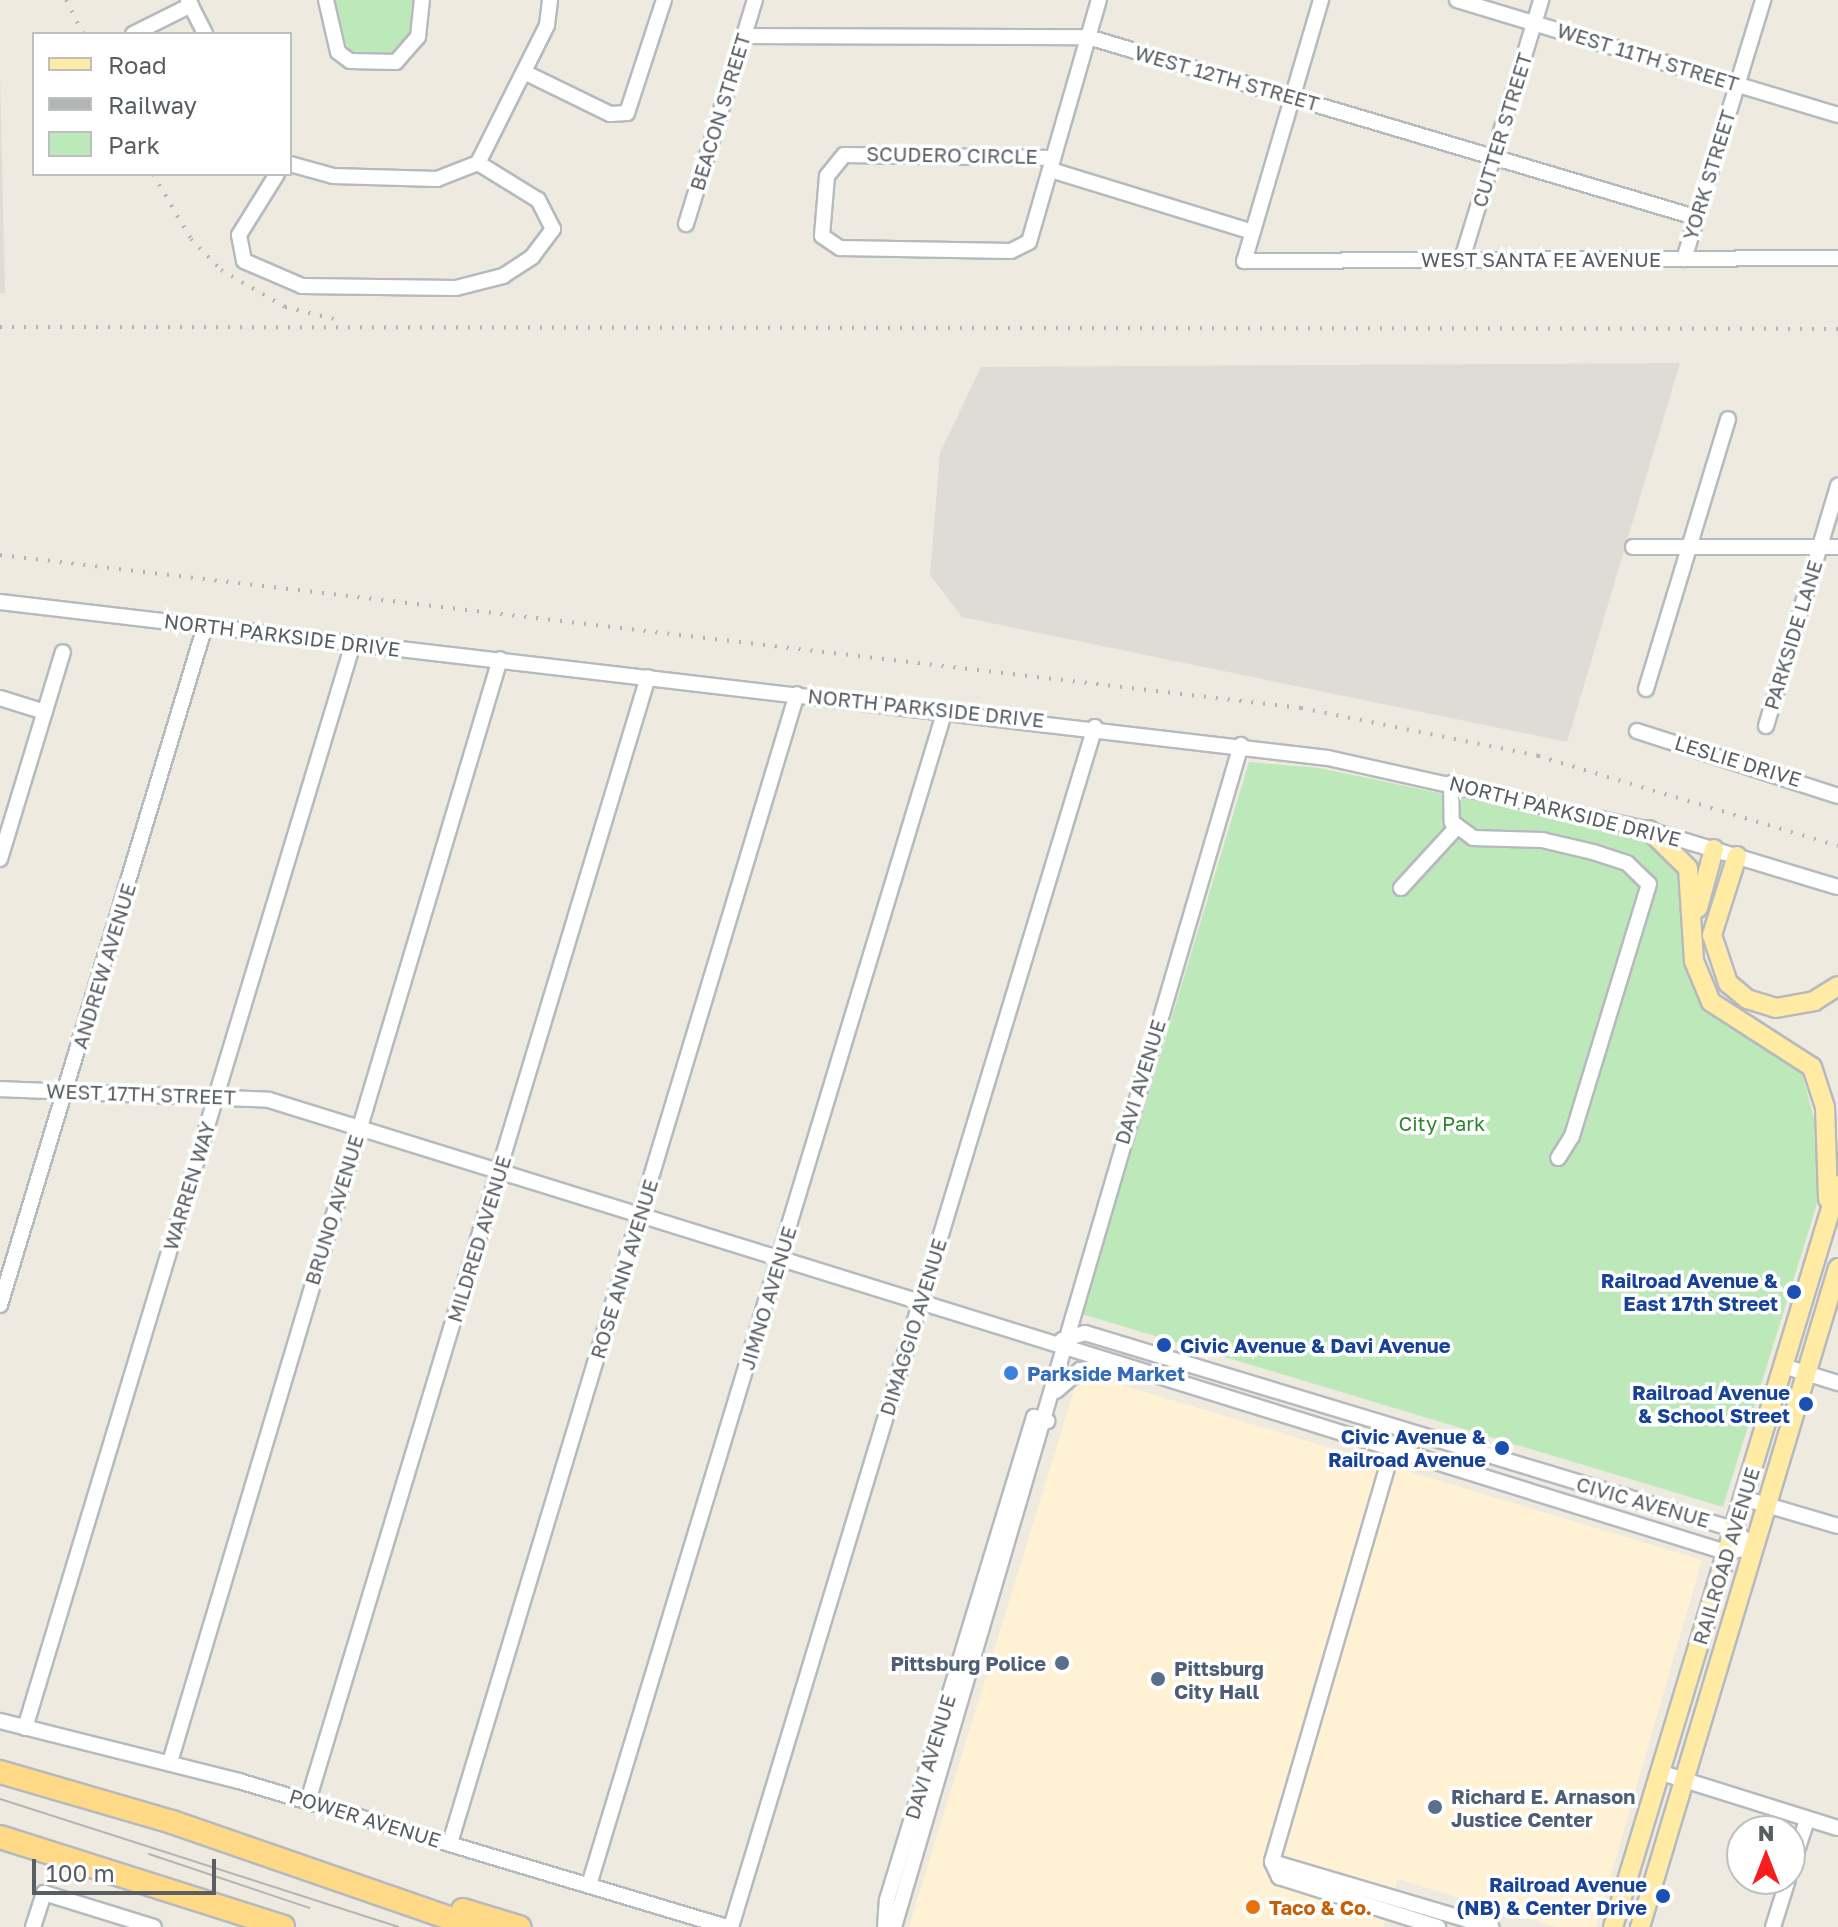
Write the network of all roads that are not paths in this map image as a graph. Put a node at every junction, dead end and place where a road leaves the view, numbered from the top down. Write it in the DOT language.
graph roads {
  1 [pos="326,0"];
  2 [pos="422,0"];
  3 [pos="550,0"];
  4 [pos="664,0"];
  5 [pos="755,0"];
  6 [pos="1099,0"];
  7 [pos="1321,0"];
  8 [pos="1457,0"];
  9 [pos="1541,0"];
  10 [pos="1763,0"];
  11 [pos="190,3"];
  12 [pos="1535,23"];
  13 [pos="137,32"];
  14 [pos="204,32"];
  15 [pos="744,36"];
  16 [pos="1088,37"];
  17 [pos="524,72"];
  18 [pos="1738,83"];
  19 [pos="1292,97"];
  20 [pos="1838,115"];
  21 [pos="1493,158"];
  22 [pos="478,163"];
  23 [pos="1052,164"];
  24 [pos="292,165"];
  25 [pos="276,176"];
  26 [pos="1695,217"];
  27 [pos="686,224"];
  28 [pos="1252,232"];
  29 [pos="1838,258"];
  30 [pos="1462,259"];
  31 [pos="1684,259"];
  32 [pos="1728,419"];
  33 [pos="1838,486"];
  34 [pos="1820,544"];
  35 [pos="1633,547"];
  36 [pos="1838,547"];
  37 [pos="1691,548"];
  38 [pos="0,602"];
  39 [pos="205,626"];
  40 [pos="353,644"];
  41 [pos="63,652"];
  42 [pos="500,659"];
  43 [pos="648,677"];
  44 [pos="1646,689"];
  45 [pos="797,694"];
  46 [pos="0,698"];
  47 [pos="945,710"];
  48 [pos="45,712"];
  49 [pos="1766,726"];
  50 [pos="1095,727"];
  51 [pos="1637,731"];
  52 [pos="1241,745"];
  53 [pos="1451,783"];
  54 [pos="1838,796"];
  55 [pos="1456,828"];
  56 [pos="1649,830"];
  57 [pos="1714,849"];
  58 [pos="1737,856"];
  59 [pos="0,859"];
  60 [pos="1838,887"];
  61 [pos="1401,888"];
  62 [pos="1694,925"];
  63 [pos="1838,986"];
  64 [pos="0,1089"];
  65 [pos="65,1093"];
  66 [pos="217,1093"];
  67 [pos="360,1124"];
  68 [pos="1558,1158"];
  69 [pos="500,1169"];
  70 [pos="1838,1185"];
  71 [pos="641,1212"];
  72 [pos="1824,1234"];
  73 [pos="781,1255"];
  74 [pos="1838,1268"];
  75 [pos="922,1297"];
  76 [pos="0,1305"];
  77 [pos="1062,1340"];
  78 [pos="1113,1365"];
  79 [pos="1783,1366"];
  80 [pos="1807,1373"];
  81 [pos="1838,1383"];
  82 [pos="1056,1391"];
  83 [pos="1047,1421"];
  84 [pos="1398,1431"];
  85 [pos="1392,1450"];
  86 [pos="1743,1498"];
  87 [pos="1767,1506"];
  88 [pos="1838,1526"];
  89 [pos="1733,1529"];
  90 [pos="1753,1547"];
  91 [pos="1726,1552"];
  92 [pos="0,1721"];
  93 [pos="25,1728"];
  94 [pos="170,1762"];
  95 [pos="0,1772"];
  96 [pos="1662,1773"];
  97 [pos="1684,1781"];
  98 [pos="308,1801"];
  99 [pos="1807,1820"];
  100 [pos="1806,1823"];
  101 [pos="1838,1828"];
  102 [pos="0,1837"];
  103 [pos="450,1843"];
  104 [pos="256,1850"];
  105 [pos="1272,1862"];
  106 [pos="589,1885"];
  107 [pos="1783,1895"];
  108 [pos="1401,1899"];
  109 [pos="1394,1921"];
  110 [pos="33,1927"];
  111 [pos="154,1927"];
  112 [pos="283,1927"];
  113 [pos="476,1927"];
  114 [pos="519,1927"];
  115 [pos="729,1927"];
  116 [pos="885,1927"];
  117 [pos="894,1927"];
  118 [pos="1438,1927"];
  119 [pos="1492,1927"];
  120 [pos="1613,1927"];
  121 [pos="1640,1927"];
  122 [pos="1773,1927"];
  1 -- 2 [label="street"];
  3 -- 17 [label="street"];
  4 -- 17 [label="street"];
  5 -- 15 [label="street, BEACON STREET"];
  6 -- 16 [label="street"];
  7 -- 19 [label="street"];
  8 -- 12 [label="street, WEST 11TH STREET"];
  9 -- 12 [label="street, CUTTER STREET"];
  10 -- 18 [label="street, YORK STREET"];
  11 -- 13 [label="street"];
  11 -- 14 [label="street"];
  12 -- 18 [label="street, WEST 11TH STREET"];
  12 -- 21 [label="street, CUTTER STREET"];
  15 -- 16 [label="street, WEST 12TH STREET"];
  15 -- 27 [label="street, BEACON STREET"];
  16 -- 19 [label="street, WEST 12TH STREET"];
  16 -- 23 [label="street"];
  17 -- 22 [label="street"];
  18 -- 20 [label="street, WEST 11TH STREET"];
  18 -- 26 [label="street, YORK STREET"];
  19 -- 21 [label="street, WEST 12TH STREET"];
  19 -- 28 [label="street"];
  21 -- 26 [label="street, WEST 12TH STREET"];
  21 -- 30 [label="street, CUTTER STREET"];
  22 -- 24 [label="street"];
  22 -- 25 [label="street"];
  23 -- 23 [label="street, SCUDERO CIRCLE"];
  23 -- 28 [label="street"];
  26 -- 31 [label="street, YORK STREET"];
  28 -- 30 [label="street, WEST SANTA FE AVENUE"];
  29 -- 31 [label="street, WEST SANTA FE AVENUE"];
  30 -- 31 [label="street, WEST SANTA FE AVENUE"];
  32 -- 37 [label="street"];
  33 -- 34 [label="street, PARKSIDE LANE"];
  34 -- 36 [label="street"];
  34 -- 37 [label="street"];
  34 -- 49 [label="street, PARKSIDE LANE"];
  35 -- 37 [label="street"];
  37 -- 44 [label="street"];
  38 -- 39 [label="street, NORTH PARKSIDE DRIVE"];
  39 -- 40 [label="street, NORTH PARKSIDE DRIVE"];
  39 -- 65 [label="street, ANDREW AVENUE"];
  40 -- 42 [label="street, NORTH PARKSIDE DRIVE"];
  40 -- 66 [label="street, WARREN WAY"];
  41 -- 48 [label="street"];
  42 -- 43 [label="street, NORTH PARKSIDE DRIVE"];
  42 -- 67 [label="street, BRUNO AVENUE"];
  43 -- 45 [label="street, NORTH PARKSIDE DRIVE"];
  43 -- 69 [label="street, MILDRED AVENUE"];
  45 -- 47 [label="street, NORTH PARKSIDE DRIVE"];
  45 -- 71 [label="street, ROSE ANN AVENUE"];
  46 -- 48 [label="street"];
  47 -- 50 [label="street, NORTH PARKSIDE DRIVE"];
  47 -- 73 [label="street, JIMNO AVENUE"];
  48 -- 59 [label="street"];
  50 -- 52 [label="street, NORTH PARKSIDE DRIVE"];
  50 -- 75 [label="street, DIMAGGIO AVENUE"];
  51 -- 54 [label="street, LESLIE DRIVE"];
  52 -- 53 [label="street, NORTH PARKSIDE DRIVE"];
  52 -- 77 [label="street, DAVI AVENUE"];
  53 -- 55 [label="street"];
  53 -- 56 [label="street, NORTH PARKSIDE DRIVE"];
  55 -- 61 [label="street"];
  55 -- 68 [label="street"];
  56 -- 57 [label="street, NORTH PARKSIDE DRIVE"];
  56 -- 62 [label="main road"];
  57 -- 58 [label="street, NORTH PARKSIDE DRIVE"];
  57 -- 62 [label="main road"];
  58 -- 60 [label="street, NORTH PARKSIDE DRIVE"];
  58 -- 63 [label="main road"];
  62 -- 72 [label="main road"];
  64 -- 65 [label="street, WEST 17TH STREET"];
  65 -- 66 [label="street, WEST 17TH STREET"];
  65 -- 76 [label="street, ANDREW AVENUE"];
  66 -- 67 [label="street, WEST 17TH STREET"];
  66 -- 93 [label="street, WARREN WAY"];
  67 -- 69 [label="street, WEST 17TH STREET"];
  67 -- 94 [label="street, BRUNO AVENUE"];
  69 -- 71 [label="street, WEST 17TH STREET"];
  69 -- 98 [label="street, MILDRED AVENUE"];
  70 -- 72 [label="main road, RAILROAD AVENUE"];
  71 -- 73 [label="street, WEST 17TH STREET"];
  71 -- 103 [label="street, ROSE ANN AVENUE"];
  72 -- 79 [label="main road, RAILROAD AVENUE"];
  73 -- 75 [label="street, WEST 17TH STREET"];
  73 -- 106 [label="street, JIMNO AVENUE"];
  74 -- 80 [label="main road, RAILROAD AVENUE"];
  75 -- 77 [label="street, WEST 17TH STREET"];
  75 -- 115 [label="street, DIMAGGIO AVENUE"];
  77 -- 78 [label="street, CIVIC AVENUE"];
  77 -- 82 [label="street, DAVI AVENUE"];
  77 -- 84 [label="street, CIVIC AVENUE"];
  78 -- 82 [label="street"];
  78 -- 85 [label="street, CIVIC AVENUE"];
  79 -- 80 [label="street"];
  79 -- 86 [label="main road, RAILROAD AVENUE"];
  80 -- 81 [label="street"];
  80 -- 87 [label="main road, RAILROAD AVENUE"];
  82 -- 83 [label="street, DAVI AVENUE"];
  83 -- 116 [label="street, DAVI AVENUE"];
  83 -- 117 [label="street, DAVI AVENUE"];
  84 -- 85 [label="street"];
  84 -- 89 [label="street, CIVIC AVENUE"];
  85 -- 91 [label="street, CIVIC AVENUE"];
  85 -- 105 [label="street"];
  86 -- 87 [label="street"];
  86 -- 89 [label="main road, RAILROAD AVENUE"];
  87 -- 88 [label="street"];
  87 -- 90 [label="main road, RAILROAD AVENUE"];
  89 -- 90 [label="street, CIVIC AVENUE"];
  89 -- 91 [label="main road, RAILROAD AVENUE"];
  90 -- 91 [label="street, CIVIC AVENUE"];
  90 -- 97 [label="main road, RAILROAD AVENUE"];
  91 -- 96 [label="main road, RAILROAD AVENUE"];
  92 -- 93 [label="street, POWER AVENUE"];
  93 -- 94 [label="street, POWER AVENUE"];
  94 -- 98 [label="street, POWER AVENUE"];
  95 -- 104 [label="highway"];
  96 -- 97 [label="street"];
  96 -- 120 [label="main road, RAILROAD AVENUE"];
  97 -- 99 [label="street"];
  97 -- 121 [label="main road, RAILROAD AVENUE"];
  98 -- 103 [label="street, POWER AVENUE"];
  99 -- 100 [label="street"];
  99 -- 101 [label="street"];
  102 -- 112 [label="highway"];
  103 -- 106 [label="street, POWER AVENUE"];
  104 -- 113 [label="highway"];
  104 -- 114 [label="highway"];
  105 -- 108 [label="street"];
  105 -- 109 [label="street"];
  106 -- 115 [label="street, POWER AVENUE"];
  107 -- 122 [label="street"];
  108 -- 109 [label="street"];
  108 -- 119 [label="street"];
  109 -- 118 [label="street"];
  110 -- 111 [label="street"];
}
